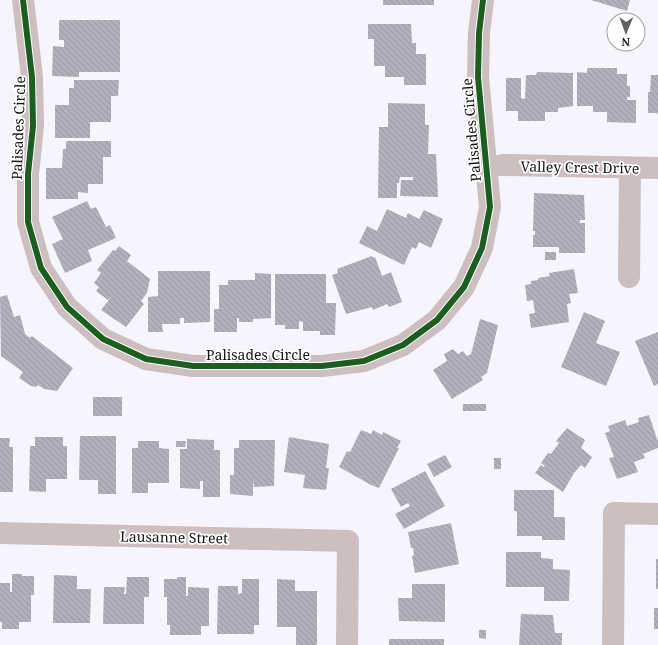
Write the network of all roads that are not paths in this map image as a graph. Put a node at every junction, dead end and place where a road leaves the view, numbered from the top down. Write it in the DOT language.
graph roads {
  1 [pos="23,0"];
  2 [pos="483,0"];
  3 [pos="502,165"];
  4 [pos="630,168"];
  5 [pos="658,168"];
  6 [pos="629,277"];
  7 [pos="658,514"];
  8 [pos="0,533"];
  9 [pos="347,645"];
  10 [pos="613,645"];
  1 -- 2 [label="street, Palisades Circle"];
  3 -- 4 [label="street, Valley Crest Drive"];
  4 -- 5 [label="street, Valley Crest Drive"];
  4 -- 6 [label="street"];
  7 -- 10 [label="street"];
  8 -- 9 [label="street, Lausanne Street"];
}
